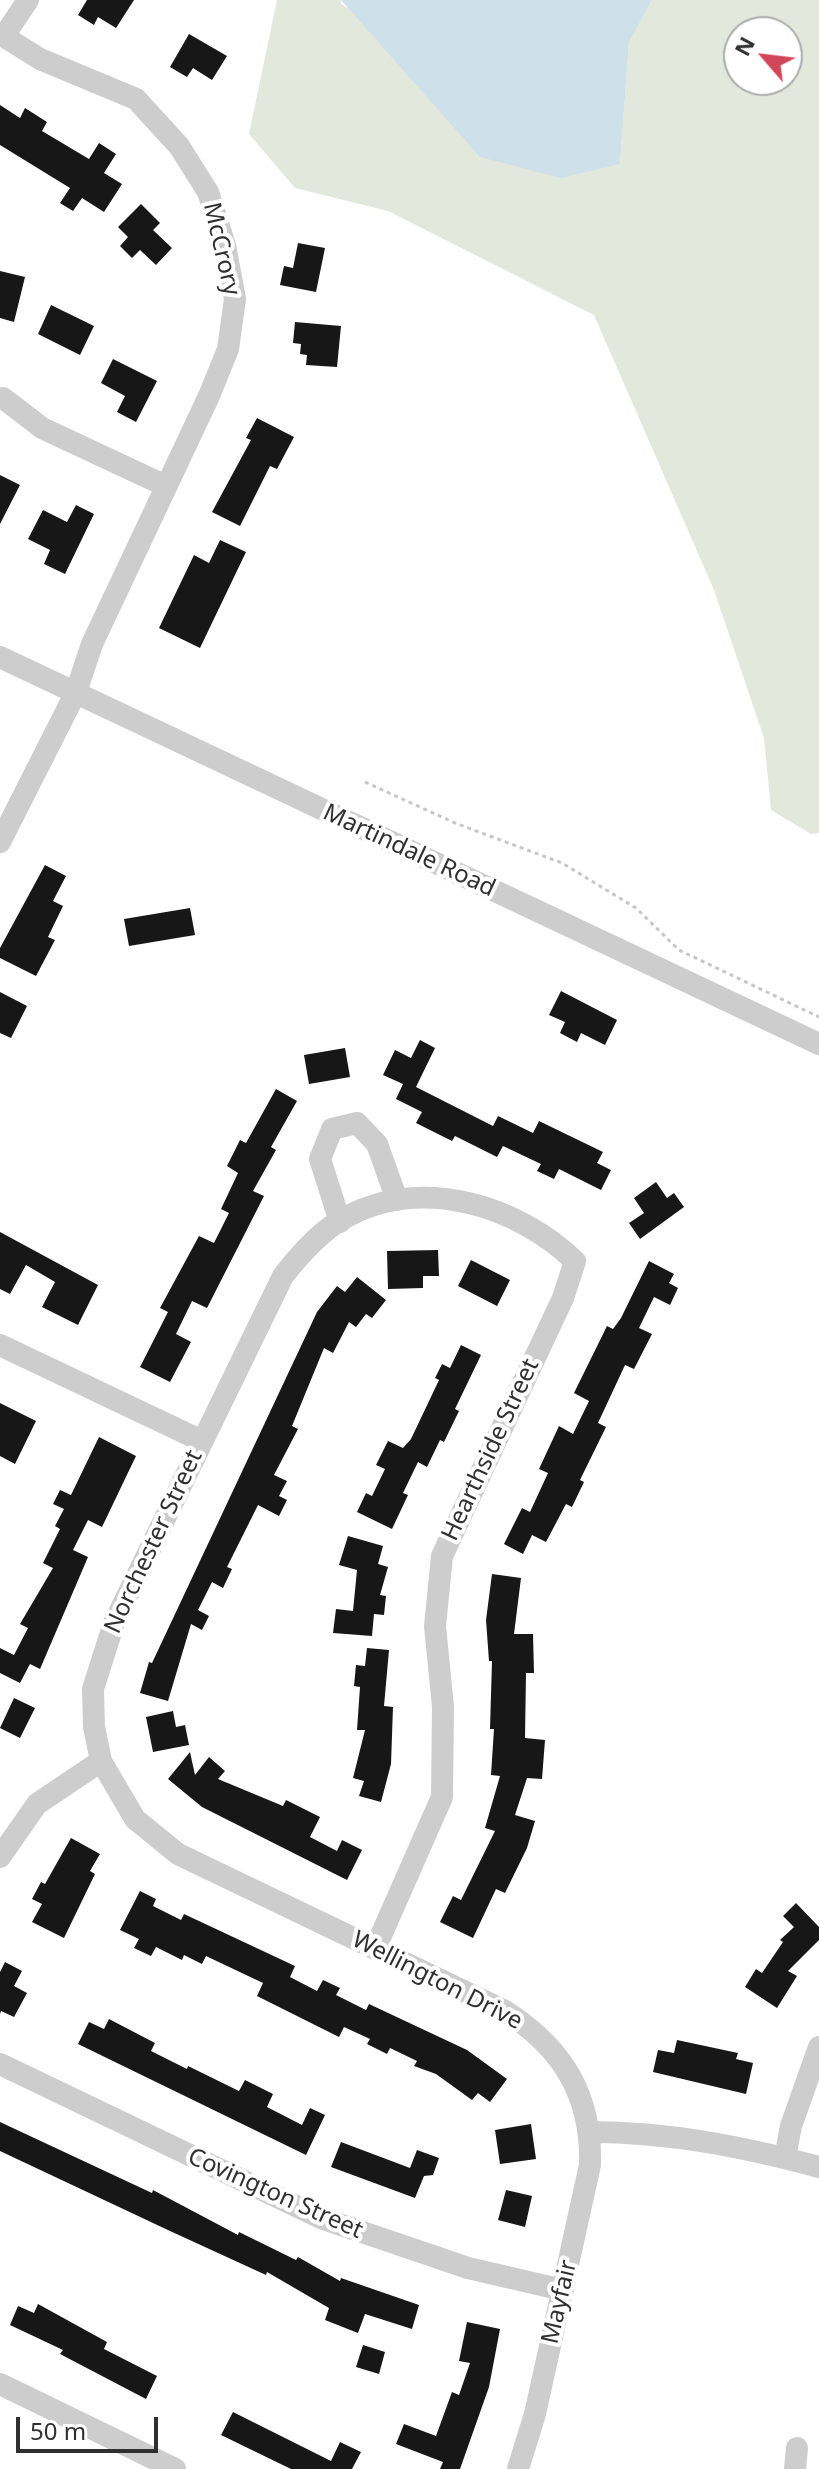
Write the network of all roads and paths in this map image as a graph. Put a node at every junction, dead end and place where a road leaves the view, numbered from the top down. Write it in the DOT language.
graph roads {
  1 [pos="28,0"];
  2 [pos="2,35"];
  3 [pos="3,398"];
  4 [pos="166,486"];
  5 [pos="0,657"];
  6 [pos="76,692"];
  7 [pos="365,782"];
  8 [pos="0,842"];
  9 [pos="819,1017"];
  10 [pos="819,1044"];
  11 [pos="397,1200"];
  12 [pos="372,1207"];
  13 [pos="340,1222"];
  14 [pos="0,1345"];
  15 [pos="202,1441"];
  16 [pos="101,1761"];
  17 [pos="0,1857"];
  18 [pos="375,1949"];
  19 [pos="819,2047"];
  20 [pos="0,2064"];
  21 [pos="591,2132"];
  22 [pos="785,2158"];
  23 [pos="819,2167"];
  24 [pos="563,2290"];
  25 [pos="0,2384"];
  26 [pos="175,2469"];
  27 [pos="518,2469"];
  1 -- 2 [label="street"];
  2 -- 4 [label="street, McCrory"];
  3 -- 4 [label="street"];
  4 -- 6 [label="street, McCrory"];
  5 -- 6 [label="street, Martindale Road"];
  6 -- 8 [label="street, McCrory"];
  6 -- 10 [label="street, Martindale Road"];
  7 -- 9 [label="path"];
  11 -- 12 [label="street, Hearthside Street"];
  11 -- 13 [label="street"];
  11 -- 18 [label="street, Hearthside Street"];
  12 -- 13 [label="street, Norchester Street"];
  13 -- 15 [label="street, Norchester Street"];
  14 -- 15 [label="street"];
  15 -- 16 [label="street, Norchester Street"];
  16 -- 17 [label="street"];
  16 -- 18 [label="street, Wellington Drive"];
  18 -- 21 [label="street, Wellington Drive"];
  19 -- 22 [label="street"];
  20 -- 24 [label="street, Covington Street"];
  21 -- 22 [label="street"];
  21 -- 24 [label="street, Mayfair"];
  22 -- 23 [label="street"];
  24 -- 27 [label="street, Mayfair"];
  25 -- 26 [label="street"];
}
